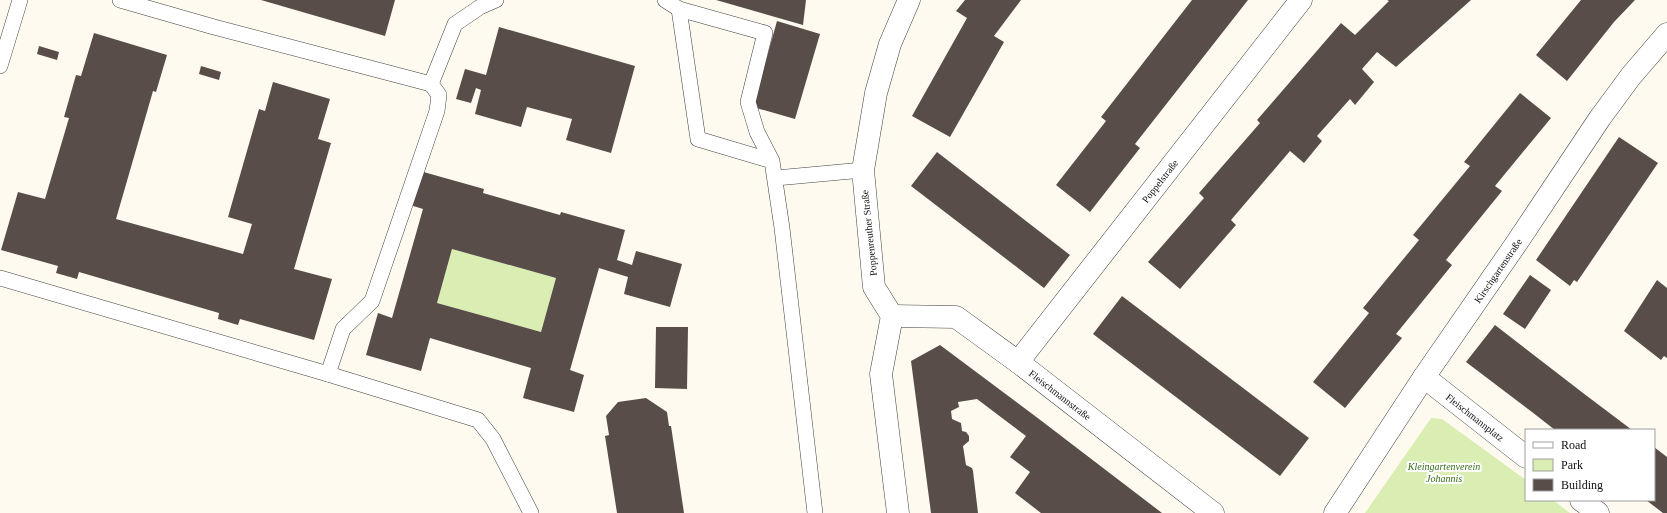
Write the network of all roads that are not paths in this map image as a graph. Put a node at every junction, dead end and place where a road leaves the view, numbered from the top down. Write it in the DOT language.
graph roads {
  1 [pos="20,0"];
  2 [pos="120,0"];
  3 [pos="496,0"];
  4 [pos="665,0"];
  5 [pos="909,0"];
  6 [pos="1301,0"];
  7 [pos="680,9"];
  8 [pos="1667,34"];
  9 [pos="0,66"];
  10 [pos="431,84"];
  11 [pos="772,161"];
  12 [pos="863,170"];
  13 [pos="776,178"];
  14 [pos="0,278"];
  15 [pos="892,316"];
  16 [pos="1018,362"];
  17 [pos="328,374"];
  18 [pos="1424,377"];
  19 [pos="1525,456"];
  20 [pos="1583,501"];
  21 [pos="531,513"];
  22 [pos="815,513"];
  23 [pos="898,513"];
  24 [pos="1213,513"];
  25 [pos="1335,513"];
  26 [pos="1598,513"];
  1 -- 9 [label="lane"];
  2 -- 10 [label="lane"];
  3 -- 10 [label="lane"];
  4 -- 7 [label="lane"];
  5 -- 12 [label="street, Poppenreuther Straße"];
  6 -- 16 [label="street, Poppelstraße"];
  7 -- 11 [label="lane"];
  7 -- 11 [label="lane"];
  8 -- 18 [label="street, Kirschgartenstraße"];
  10 -- 17 [label="lane"];
  11 -- 13 [label="lane"];
  12 -- 13 [label="lane"];
  12 -- 15 [label="street, Poppenreuther Straße"];
  13 -- 22 [label="lane"];
  14 -- 17 [label="lane"];
  15 -- 16 [label="street, Fleischmannstraße"];
  15 -- 23 [label="street"];
  16 -- 24 [label="street, Fleischmannstraße"];
  17 -- 21 [label="lane"];
  18 -- 19 [label="street, Fleischmannplatz"];
  18 -- 25 [label="street, Kirschgartenstraße"];
  20 -- 26 [label="street"];
}
